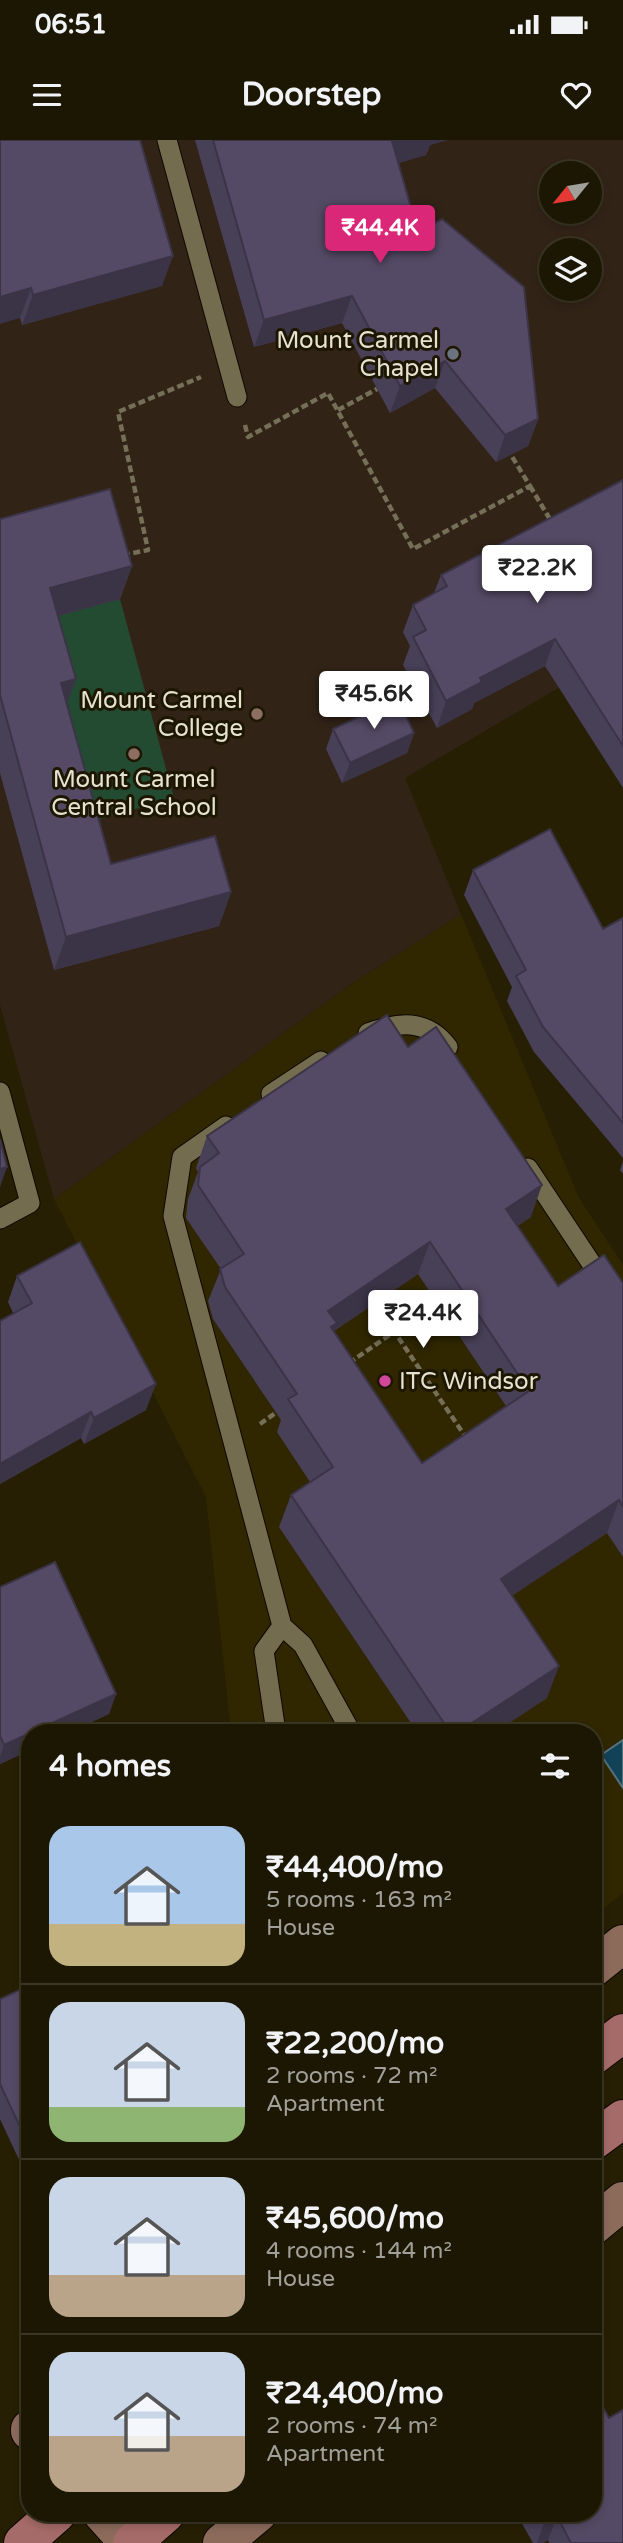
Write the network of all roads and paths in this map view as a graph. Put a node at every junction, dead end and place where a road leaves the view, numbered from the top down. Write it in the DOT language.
graph roads {
  1 [pos="167,140"];
  2 [pos="228,366"];
  3 [pos="377,389"];
  4 [pos="237,397"];
  5 [pos="338,411"];
  6 [pos="511,455"];
  7 [pos="530,485"];
  8 [pos="553,525"];
  9 [pos="121,556"];
  10 [pos="460,1066"];
  11 [pos="0,1092"];
  12 [pos="514,1148"];
  13 [pos="0,1219"];
  14 [pos="450,1294"];
  15 [pos="375,1303"];
  16 [pos="623,1311"];
  17 [pos="394,1332"];
  18 [pos="348,1363"];
  19 [pos="291,1403"];
  20 [pos="468,1440"];
  21 [pos="233,1442"];
  22 [pos="282,1626"];
  23 [pos="275,1724"];
  24 [pos="347,1724"];
  25 [pos="623,1944"];
  26 [pos="602,1961"];
  27 [pos="623,2033"];
  28 [pos="602,2049"];
  29 [pos="623,2119"];
  30 [pos="602,2134"];
  31 [pos="623,2201"];
  32 [pos="602,2219"];
  33 [pos="110,2522"];
  34 [pos="155,2522"];
  35 [pos="247,2522"];
  36 [pos="130,2543"];
  37 [pos="222,2543"];
  1 -- 2 [label="lane"];
  2 -- 4 [label="lane"];
  2 -- 9 [label="path"];
  3 -- 5 [label="path"];
  4 -- 5 [label="path"];
  5 -- 7 [label="path"];
  6 -- 7 [label="path"];
  7 -- 8 [label="path"];
  10 -- 21 [label="lane"];
  11 -- 13 [label="lane"];
  12 -- 16 [label="lane"];
  14 -- 17 [label="path"];
  15 -- 17 [label="path"];
  17 -- 18 [label="path"];
  17 -- 20 [label="path"];
  19 -- 21 [label="path"];
  21 -- 22 [label="lane"];
  22 -- 23 [label="lane"];
  22 -- 24 [label="lane"];
  25 -- 26 [label="street"];
  27 -- 28 [label="main road"];
  29 -- 30 [label="main road"];
  31 -- 32 [label="street"];
  33 -- 36 [label="street"];
  34 -- 36 [label="main road"];
  35 -- 37 [label="street"];
}
